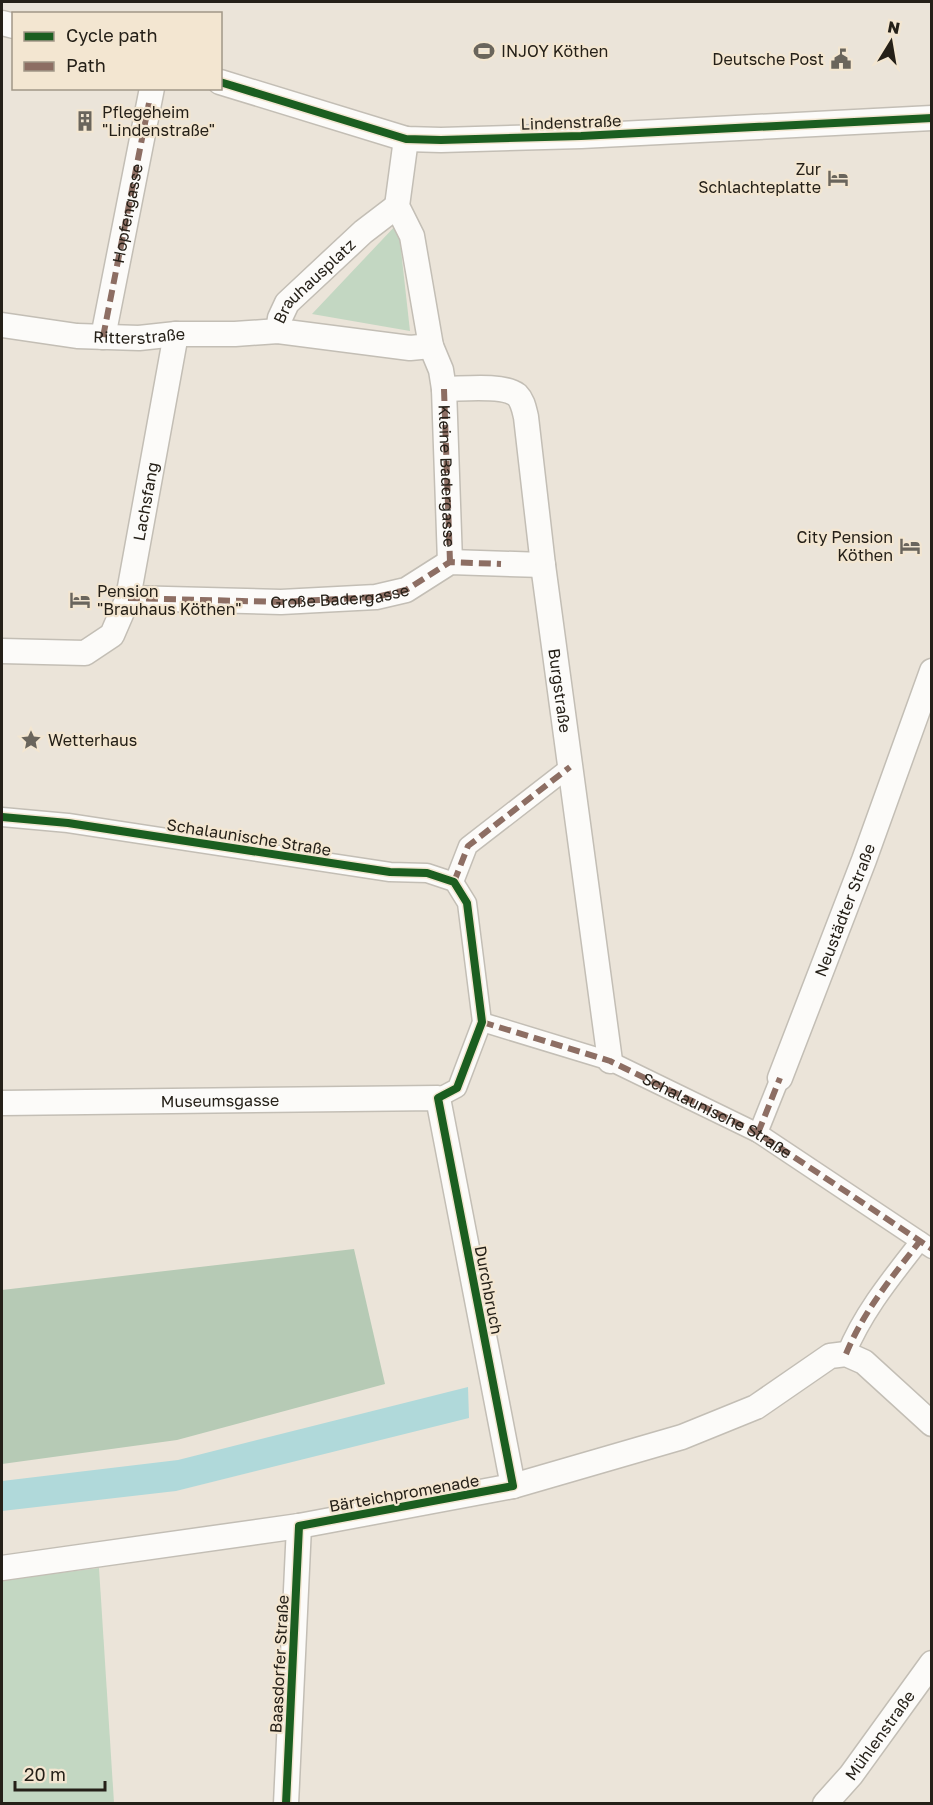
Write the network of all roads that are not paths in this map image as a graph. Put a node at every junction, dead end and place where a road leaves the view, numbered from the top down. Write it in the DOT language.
graph roads {
  1 [pos="222,83"];
  2 [pos="152,90"];
  3 [pos="932,118"];
  4 [pos="406,139"];
  5 [pos="397,206"];
  6 [pos="2,325"];
  7 [pos="278,332"];
  8 [pos="176,334"];
  9 [pos="103,337"];
  10 [pos="431,346"];
  11 [pos="444,389"];
  12 [pos="450,562"];
  13 [pos="543,566"];
  14 [pos="128,598"];
  15 [pos="2,651"];
  16 [pos="929,679"];
  17 [pos="570,766"];
  18 [pos="2,817"];
  19 [pos="454,882"];
  20 [pos="482,1022"];
  21 [pos="610,1061"];
  22 [pos="780,1078"];
  23 [pos="438,1098"];
  24 [pos="2,1103"];
  25 [pos="758,1133"];
  26 [pos="926,1245"];
  27 [pos="846,1354"];
  28 [pos="932,1424"];
  29 [pos="513,1486"];
  30 [pos="299,1526"];
  31 [pos="2,1568"];
  32 [pos="932,1663"];
  33 [pos="286,1803"];
  34 [pos="825,1803"];
  1 -- 4 [label="street, Lindenstraße"];
  2 -- 9 [label="street, Hopfengasse"];
  3 -- 4 [label="street, Lindenstraße"];
  4 -- 5 [label="street"];
  5 -- 7 [label="street, Brauhausplatz"];
  5 -- 10 [label="street"];
  6 -- 9 [label="street, Ritterstraße"];
  7 -- 8 [label="street, Ritterstraße"];
  7 -- 10 [label="street, Brauhausplatz"];
  8 -- 9 [label="street, Ritterstraße"];
  8 -- 14 [label="street, Lachsfang"];
  10 -- 11 [label="street"];
  11 -- 12 [label="street, Kleine Badergasse"];
  11 -- 13 [label="street, Burgstraße"];
  12 -- 13 [label="street"];
  12 -- 14 [label="street, Große Badergasse"];
  13 -- 17 [label="street, Burgstraße"];
  14 -- 15 [label="street, Lachsfang"];
  16 -- 22 [label="street, Neustädter Straße"];
  17 -- 19 [label="street"];
  17 -- 21 [label="street, Burgstraße"];
  18 -- 19 [label="street, Schalaunische Straße"];
  19 -- 20 [label="street"];
  20 -- 21 [label="street, Schalaunische Straße"];
  20 -- 23 [label="street"];
  21 -- 25 [label="street, Schalaunische Straße"];
  22 -- 25 [label="street, Neustädter Straße"];
  23 -- 24 [label="street, Museumsgasse"];
  23 -- 29 [label="street, Durchbruch"];
  25 -- 26 [label="street, Schalaunische Straße"];
  26 -- 27 [label="street"];
  27 -- 28 [label="street"];
  27 -- 29 [label="street, Bärteichpromenade"];
  29 -- 30 [label="street, Bärteichpromenade"];
  30 -- 31 [label="street, Bärteichpromenade"];
  30 -- 33 [label="street, Baasdorfer Straße"];
  32 -- 34 [label="street, Mühlenstraße"];
}
